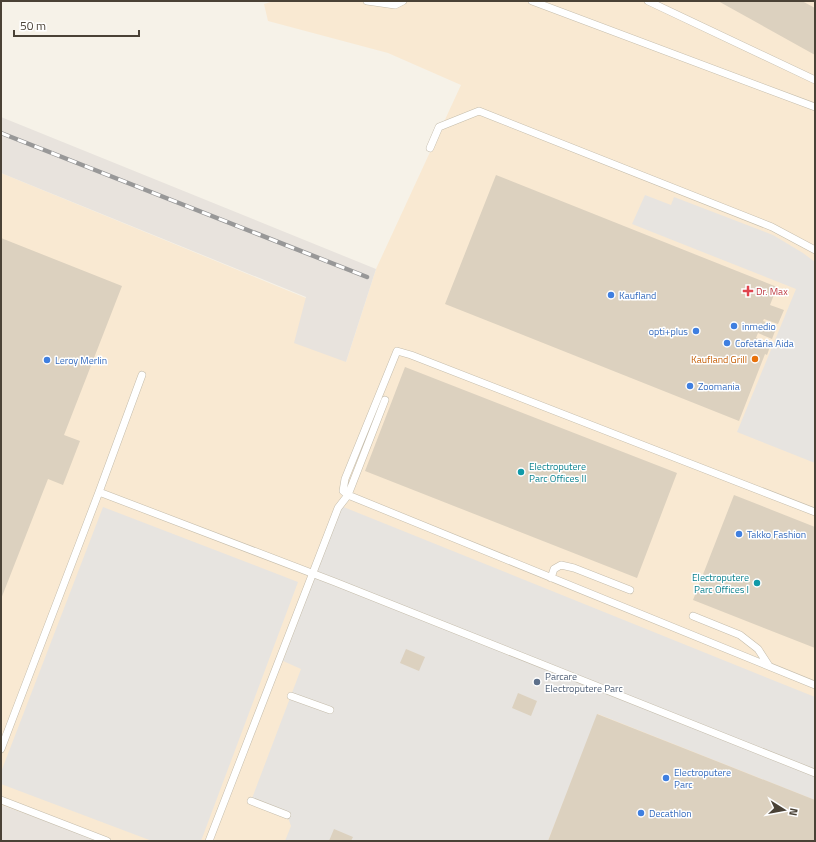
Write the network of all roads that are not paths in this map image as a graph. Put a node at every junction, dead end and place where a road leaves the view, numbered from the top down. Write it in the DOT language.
graph roads {
  1 [pos="367,1"];
  2 [pos="403,1"];
  3 [pos="532,1"];
  4 [pos="648,1"];
  5 [pos="815,80"];
  6 [pos="815,107"];
  7 [pos="430,148"];
  8 [pos="815,250"];
  9 [pos="142,375"];
  10 [pos="385,400"];
  11 [pos="99,492"];
  12 [pos="348,495"];
  13 [pos="815,512"];
  14 [pos="313,574"];
  15 [pos="551,578"];
  16 [pos="630,590"];
  17 [pos="693,616"];
  18 [pos="769,666"];
  19 [pos="815,685"];
  20 [pos="291,696"];
  21 [pos="330,710"];
  22 [pos="1,749"];
  23 [pos="815,773"];
  24 [pos="1,800"];
  25 [pos="252,800"];
  26 [pos="287,815"];
  27 [pos="107,841"];
  28 [pos="209,841"];
  1 -- 2 [label="lane"];
  3 -- 6 [label="lane"];
  4 -- 5 [label="lane"];
  7 -- 8 [label="lane"];
  9 -- 11 [label="lane"];
  10 -- 12 [label="lane"];
  11 -- 14 [label="lane"];
  11 -- 22 [label="lane"];
  12 -- 13 [label="lane"];
  12 -- 14 [label="lane"];
  12 -- 15 [label="lane"];
  14 -- 23 [label="lane"];
  14 -- 28 [label="lane"];
  15 -- 16 [label="lane"];
  15 -- 18 [label="lane"];
  17 -- 18 [label="lane"];
  18 -- 19 [label="lane"];
  20 -- 21 [label="lane"];
  24 -- 27 [label="lane"];
  25 -- 26 [label="lane"];
}
